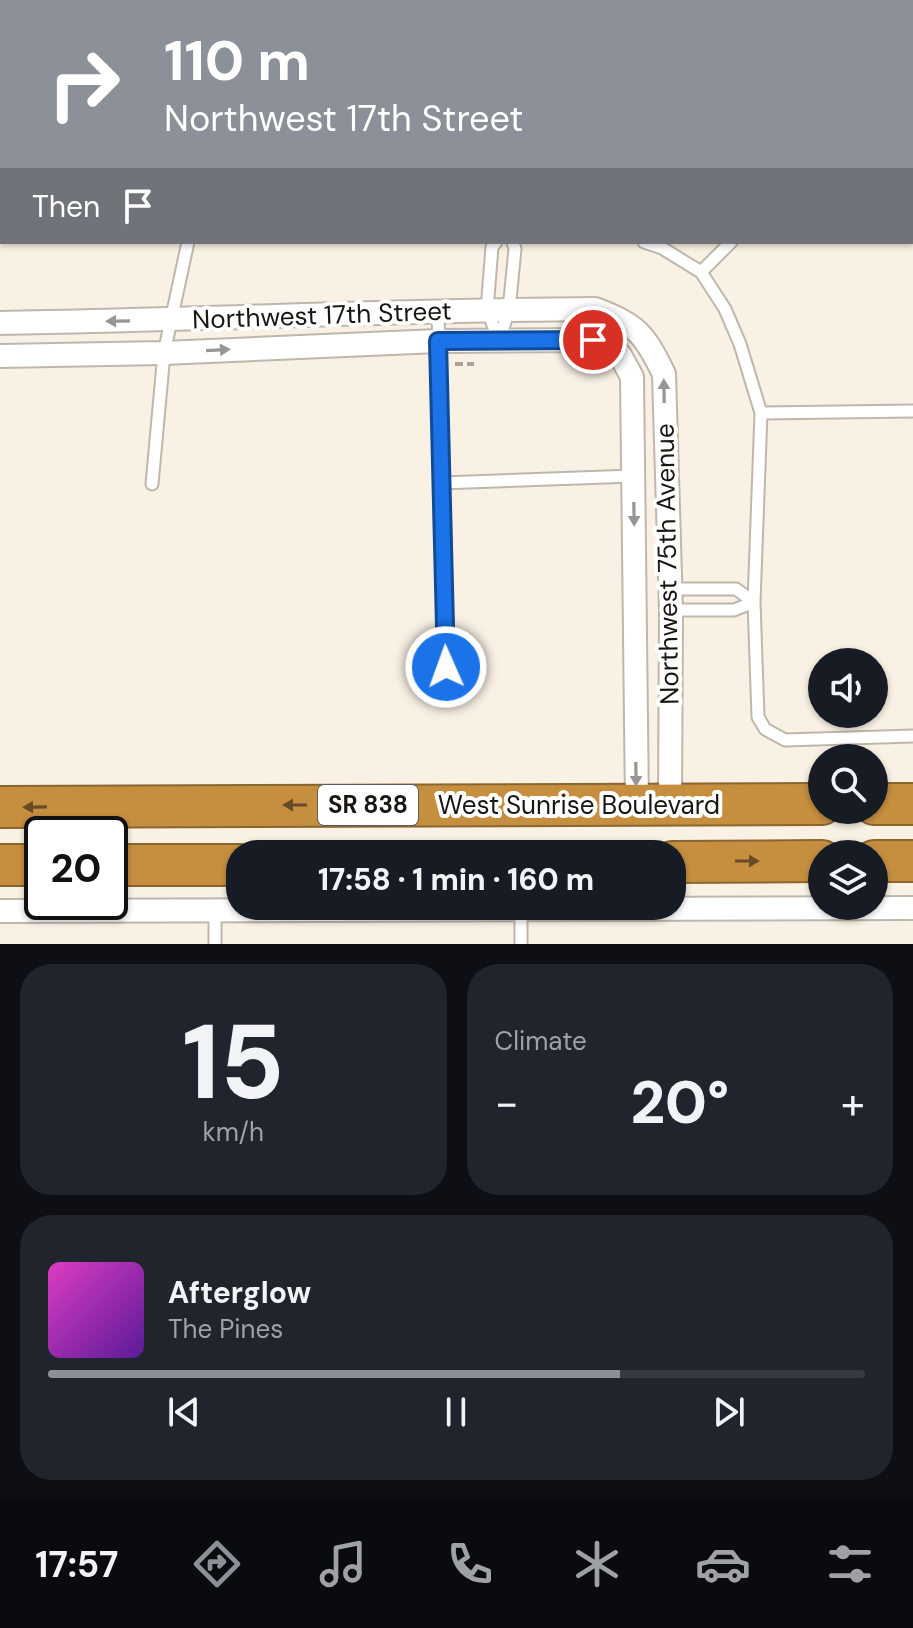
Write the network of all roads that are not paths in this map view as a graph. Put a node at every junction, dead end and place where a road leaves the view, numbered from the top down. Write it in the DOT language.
graph roads {
  1 [pos="188,244"];
  2 [pos="494,244"];
  3 [pos="514,244"];
  4 [pos="650,244"];
  5 [pos="729,244"];
  6 [pos="701,272"];
  7 [pos="498,310"];
  8 [pos="438,311"];
  9 [pos="351,313"];
  10 [pos="172,321"];
  11 [pos="0,323"];
  12 [pos="638,331"];
  13 [pos="499,340"];
  14 [pos="438,341"];
  15 [pos="352,344"];
  16 [pos="164,353"];
  17 [pos="620,355"];
  18 [pos="0,356"];
  19 [pos="913,411"];
  20 [pos="761,413"];
  21 [pos="633,476"];
  22 [pos="441,483"];
  23 [pos="152,484"];
  24 [pos="671,600"];
  25 [pos="754,602"];
  26 [pos="446,667"];
  27 [pos="913,736"];
  28 [pos="737,804"];
  29 [pos="808,804"];
  30 [pos="888,804"];
  31 [pos="913,804"];
  32 [pos="654,805"];
  33 [pos="0,807"];
  34 [pos="686,847"];
  35 [pos="686,859"];
  36 [pos="808,861"];
  37 [pos="888,861"];
  38 [pos="913,861"];
  39 [pos="0,865"];
  40 [pos="24,865"];
  41 [pos="128,865"];
  42 [pos="226,865"];
  43 [pos="686,907"];
  44 [pos="913,908"];
  45 [pos="215,909"];
  46 [pos="226,909"];
  47 [pos="0,911"];
  48 [pos="521,920"];
  49 [pos="215,944"];
  50 [pos="521,944"];
  1 -- 10 [label="lane"];
  2 -- 7 [label="lane"];
  3 -- 7 [label="lane"];
  4 -- 6 [label="lane"];
  5 -- 6 [label="lane"];
  6 -- 20 [label="lane"];
  7 -- 8 [label="street, Northwest 17th Street"];
  7 -- 12 [label="street, Northwest 17th Street"];
  7 -- 13 [label="lane"];
  7 -- 13 [label="lane"];
  8 -- 9 [label="street, Northwest 17th Street"];
  8 -- 14 [label="lane"];
  9 -- 10 [label="street, Northwest 17th Street"];
  9 -- 15 [label="lane"];
  10 -- 11 [label="street, Northwest 17th Street, one-way"];
  10 -- 16 [label="lane"];
  12 -- 17 [label="lane"];
  24 -- 12 [label="street, Northwest 75th Avenue, one-way"];
  13 -- 14 [label="street, Northwest 17th Street"];
  13 -- 17 [label="street, Northwest 17th Street"];
  14 -- 15 [label="street, Northwest 17th Street"];
  14 -- 22 [label="lane"];
  16 -- 15 [label="street, Northwest 17th Street, one-way"];
  16 -- 18 [label="street, Northwest 17th Street"];
  16 -- 23 [label="lane"];
  17 -- 21 [label="street, Northwest 75th Avenue"];
  19 -- 20 [label="lane"];
  20 -- 25 [label="lane"];
  21 -- 22 [label="lane"];
  21 -- 32 [label="street, Northwest 75th Avenue, one-way"];
  22 -- 26 [label="lane"];
  24 -- 25 [label="lane"];
  24 -- 25 [label="lane"];
  24 -- 32 [label="street, Northwest 75th Avenue"];
  25 -- 27 [label="lane"];
  28 -- 29 [label="highway, West Sunrise Boulevard / SR 838"];
  28 -- 32 [label="highway, West Sunrise Boulevard / SR 838"];
  28 -- 34 [label="highway"];
  30 -- 31 [label="highway"];
  32 -- 33 [label="highway, West Sunrise Boulevard / SR 838, one-way"];
  35 -- 36 [label="highway, one-way"];
  37 -- 38 [label="highway"];
  39 -- 40 [label="highway"];
  41 -- 42 [label="highway"];
  43 -- 44 [label="street"];
  45 -- 46 [label="street"];
  45 -- 47 [label="street"];
  45 -- 49 [label="lane"];
  48 -- 50 [label="lane"];
}
